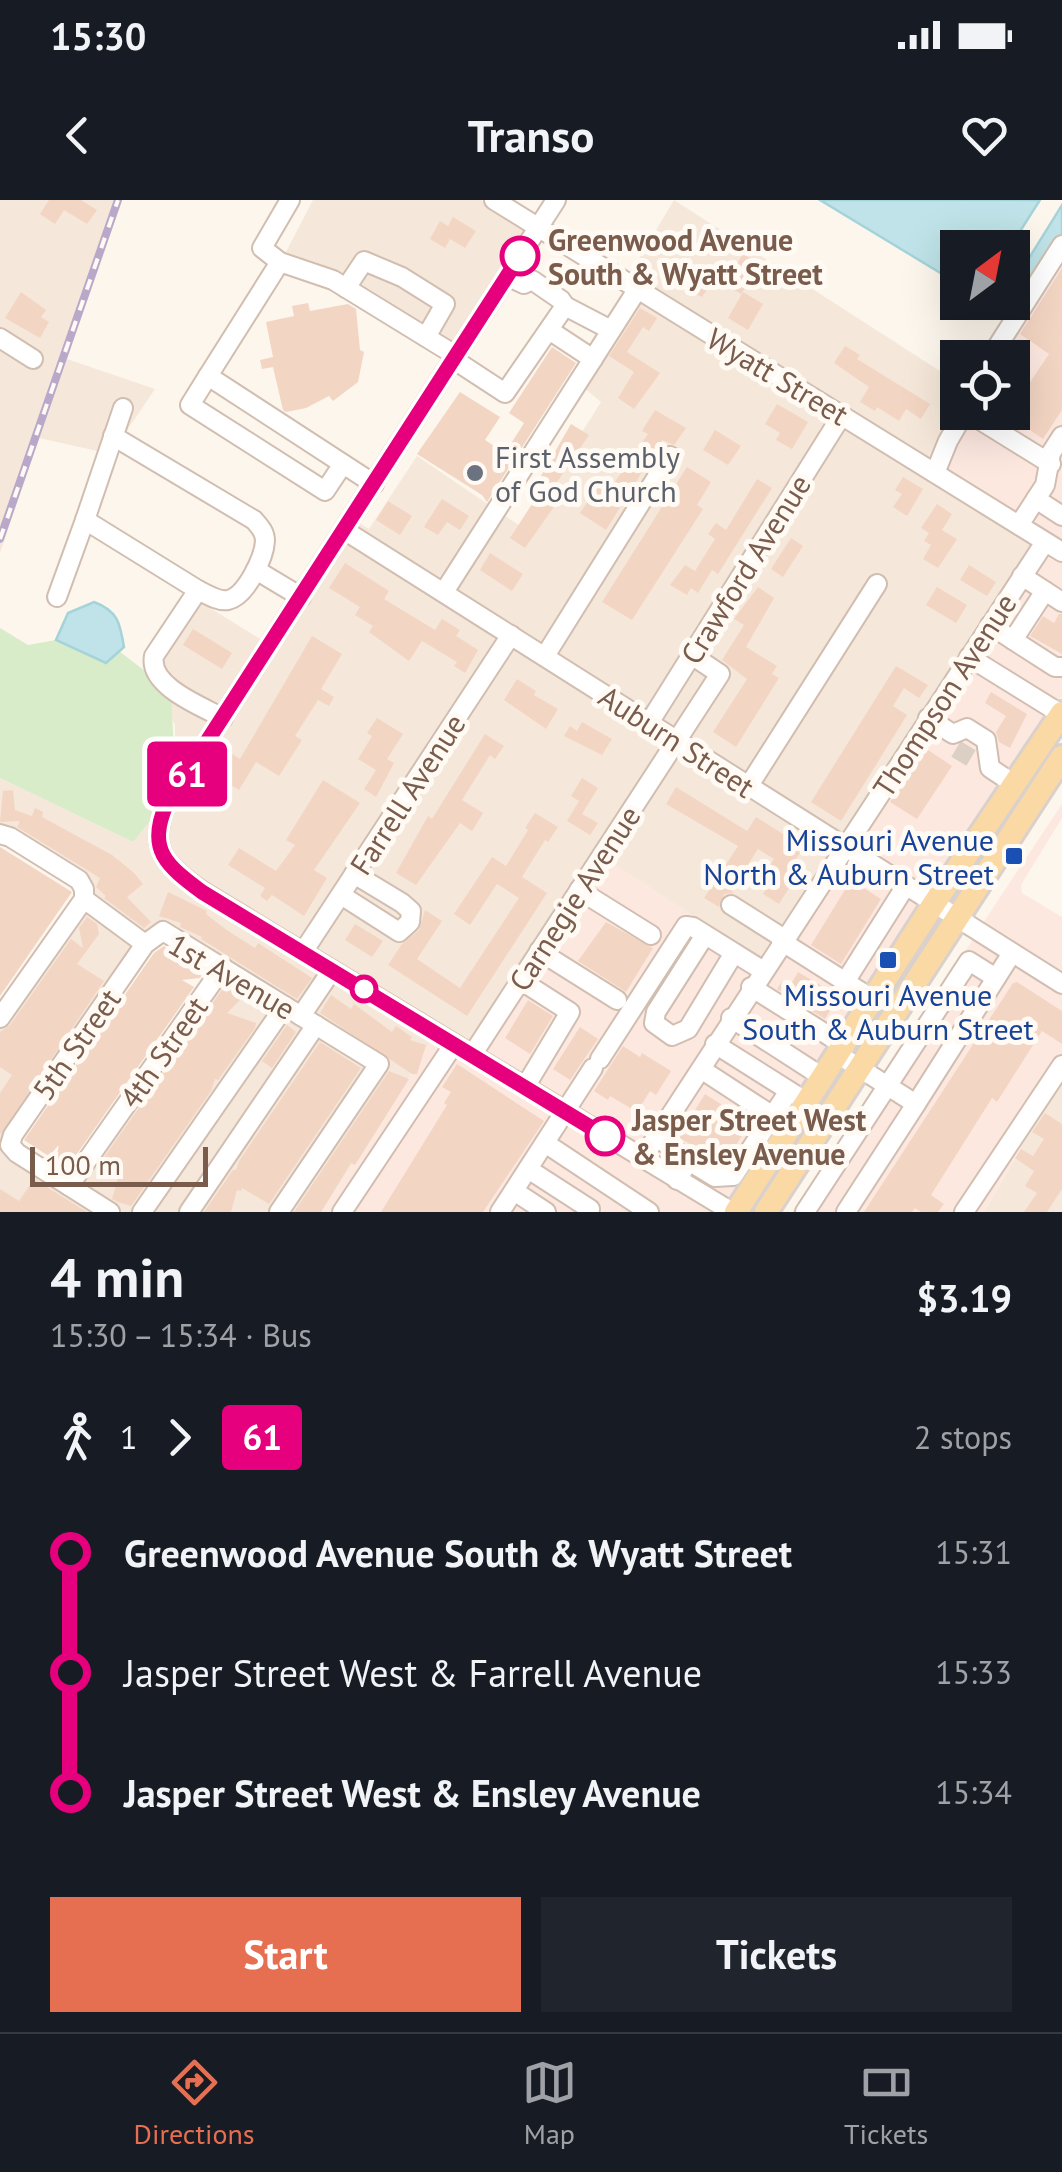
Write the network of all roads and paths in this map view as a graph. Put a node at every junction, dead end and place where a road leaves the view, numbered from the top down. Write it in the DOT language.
graph roads {
  1 [pos="290,200"];
  2 [pos="494,200"];
  3 [pos="556,200"];
  4 [pos="539,227"];
  5 [pos="1062,245"];
  6 [pos="280,262"];
  7 [pos="507,276"];
  8 [pos="346,288"];
  9 [pos="636,290"];
  10 [pos="565,306"];
  11 [pos="549,330"];
  12 [pos="611,330"];
  13 [pos="426,337"];
  14 [pos="0,338"];
  15 [pos="1001,340"];
  16 [pos="454,357"];
  17 [pos="34,359"];
  18 [pos="594,359"];
  19 [pos="208,376"];
  20 [pos="123,408"];
  21 [pos="842,416"];
  22 [pos="955,430"];
  23 [pos="995,430"];
  24 [pos="113,436"];
  25 [pos="1062,436"];
  26 [pos="670,456"];
  27 [pos="343,464"];
  28 [pos="1051,464"];
  29 [pos="935,474"];
  30 [pos="374,484"];
  31 [pos="1036,499"];
  32 [pos="1060,508"];
  33 [pos="85,520"];
  34 [pos="1018,525"];
  35 [pos="344,530"];
  36 [pos="1045,542"];
  37 [pos="1062,552"];
  38 [pos="256,570"];
  39 [pos="1022,576"];
  40 [pos="877,584"];
  41 [pos="198,590"];
  42 [pos="444,592"];
  43 [pos="1045,592"];
  44 [pos="302,596"];
  45 [pos="58,597"];
  46 [pos="1062,602"];
  47 [pos="990,625"];
  48 [pos="512,635"];
  49 [pos="1013,640"];
  50 [pos="690,654"];
  51 [pos="545,656"];
  52 [pos="969,657"];
  53 [pos="1062,667"];
  54 [pos="1061,714"];
  55 [pos="222,718"];
  56 [pos="928,718"];
  57 [pos="648,723"];
  58 [pos="677,741"];
  59 [pos="1062,757"];
  60 [pos="1014,784"];
  61 [pos="748,787"];
  62 [pos="0,834"];
  63 [pos="843,848"];
  64 [pos="354,874"];
  65 [pos="905,887"];
  66 [pos="579,890"];
  67 [pos="341,895"];
  68 [pos="84,899"];
  69 [pos="731,905"];
  70 [pos="934,905"];
  71 [pos="956,918"];
  72 [pos="705,934"];
  73 [pos="650,936"];
  74 [pos="782,939"];
  75 [pos="146,944"];
  76 [pos="539,951"];
  77 [pos="303,952"];
  78 [pos="734,953"];
  79 [pos="1012,953"];
  80 [pos="857,963"];
  81 [pos="223,968"];
  82 [pos="332,970"];
  83 [pos="762,970"];
  84 [pos="996,978"];
  85 [pos="520,980"];
  86 [pos="846,982"];
  87 [pos="1062,984"];
  88 [pos="751,988"];
  89 [pos="880,990"];
  90 [pos="618,1000"];
  91 [pos="301,1016"];
  92 [pos="0,1018"];
  93 [pos="731,1018"];
  94 [pos="454,1044"];
  95 [pos="719,1046"];
  96 [pos="842,1050"];
  97 [pos="472,1055"];
  98 [pos="1062,1065"];
  99 [pos="860,1068"];
  100 [pos="707,1073"];
  101 [pos="824,1078"];
  102 [pos="888,1086"];
  103 [pos="525,1088"];
  104 [pos="798,1096"];
  105 [pos="916,1104"];
  106 [pos="566,1112"];
  107 [pos="773,1116"];
  108 [pos="659,1139"];
  109 [pos="545,1143"];
  110 [pos="642,1158"];
  111 [pos="689,1161"];
  112 [pos="756,1163"];
  113 [pos="528,1169"];
  114 [pos="677,1180"];
  115 [pos="69,1186"];
  116 [pos="610,1187"];
  117 [pos="514,1191"];
  118 [pos="589,1210"];
  119 [pos="110,1212"];
  120 [pos="142,1212"];
  121 [pos="188,1212"];
  122 [pos="279,1212"];
  123 [pos="342,1212"];
  124 [pos="500,1212"];
  125 [pos="546,1212"];
  126 [pos="649,1212"];
  127 [pos="734,1212"];
  128 [pos="766,1212"];
  129 [pos="805,1212"];
  130 [pos="846,1212"];
  131 [pos="964,1212"];
  1 -- 6 [label="street"];
  2 -- 4 [label="street, Wyatt Street"];
  3 -- 4 [label="street"];
  4 -- 7 [label="street"];
  4 -- 9 [label="street, Wyatt Street"];
  5 -- 15 [label="street"];
  6 -- 8 [label="street"];
  6 -- 19 [label="street"];
  7 -- 10 [label="street"];
  7 -- 16 [label="street"];
  8 -- 13 [label="street"];
  8 -- 13 [label="street"];
  9 -- 12 [label="street"];
  9 -- 21 [label="street, Wyatt Street"];
  10 -- 11 [label="street"];
  10 -- 12 [label="street"];
  11 -- 16 [label="street"];
  11 -- 18 [label="street"];
  12 -- 18 [label="street"];
  13 -- 16 [label="street"];
  14 -- 17 [label="street"];
  16 -- 30 [label="street"];
  18 -- 42 [label="street"];
  19 -- 27 [label="street"];
  19 -- 27 [label="street"];
  20 -- 24 [label="street"];
  21 -- 29 [label="street, Wyatt Street"];
  21 -- 50 [label="street, Crawford Avenue"];
  22 -- 29 [label="street"];
  23 -- 28 [label="street"];
  24 -- 33 [label="street"];
  24 -- 38 [label="street"];
  25 -- 28 [label="street"];
  26 -- 51 [label="street"];
  27 -- 30 [label="street"];
  28 -- 31 [label="street"];
  29 -- 34 [label="street, Wyatt Street"];
  30 -- 35 [label="street"];
  31 -- 32 [label="street"];
  31 -- 34 [label="street"];
  33 -- 41 [label="street"];
  33 -- 45 [label="street"];
  34 -- 36 [label="street, Wyatt Street"];
  35 -- 42 [label="street, Auburn Street"];
  35 -- 44 [label="street"];
  36 -- 37 [label="street, Wyatt Street"];
  36 -- 39 [label="street, Thompson Avenue"];
  38 -- 41 [label="street"];
  38 -- 44 [label="street"];
  39 -- 43 [label="street"];
  39 -- 47 [label="street, Thompson Avenue"];
  40 -- 61 [label="street"];
  41 -- 55 [label="street"];
  42 -- 48 [label="street, Auburn Street"];
  43 -- 46 [label="street"];
  43 -- 49 [label="street"];
  44 -- 55 [label="street"];
  47 -- 49 [label="street"];
  47 -- 52 [label="street, Thompson Avenue"];
  48 -- 51 [label="street, Auburn Street"];
  48 -- 64 [label="street, Farrell Avenue"];
  49 -- 53 [label="street"];
  50 -- 57 [label="street, Crawford Avenue"];
  50 -- 58 [label="street, Carnegie Avenue"];
  51 -- 57 [label="street, Auburn Street"];
  52 -- 54 [label="street"];
  52 -- 56 [label="street, Thompson Avenue"];
  54 -- 60 [label="main road"];
  55 -- 77 [label="street"];
  56 -- 60 [label="street"];
  56 -- 63 [label="street, Thompson Avenue"];
  57 -- 58 [label="street, Auburn Street"];
  58 -- 61 [label="street, Auburn Street"];
  58 -- 66 [label="street, Carnegie Avenue"];
  59 -- 71 [label="main road"];
  60 -- 70 [label="main road"];
  61 -- 63 [label="street, Auburn Street"];
  62 -- 68 [label="street, 1st Avenue"];
  63 -- 65 [label="street, Auburn Street"];
  63 -- 74 [label="street, Thompson Avenue"];
  64 -- 67 [label="street, Farrell Avenue"];
  64 -- 67 [label="street"];
  65 -- 70 [label="street, Auburn Street"];
  65 -- 80 [label="street"];
  66 -- 73 [label="street"];
  66 -- 76 [label="street, Carnegie Avenue"];
  67 -- 77 [label="street, Farrell Avenue"];
  68 -- 75 [label="street, 1st Avenue"];
  68 -- 92 [label="street"];
  69 -- 74 [label="street"];
  70 -- 71 [label="street, Auburn Street"];
  70 -- 89 [label="main road"];
  71 -- 79 [label="street, Auburn Street"];
  71 -- 99 [label="main road"];
  72 -- 78 [label="street"];
  72 -- 78 [label="street"];
  72 -- 106 [label="street"];
  74 -- 83 [label="street, Thompson Avenue"];
  74 -- 86 [label="street"];
  75 -- 81 [label="street, 1st Avenue"];
  75 -- 115 [label="street, 5th Street"];
  76 -- 85 [label="street, Carnegie Avenue"];
  76 -- 90 [label="street"];
  77 -- 82 [label="street"];
  78 -- 83 [label="street"];
  79 -- 84 [label="street"];
  79 -- 87 [label="street, Auburn Street"];
  80 -- 86 [label="street"];
  80 -- 89 [label="street"];
  81 -- 91 [label="street, 1st Avenue"];
  81 -- 115 [label="street, 4th Street"];
  82 -- 91 [label="street"];
  82 -- 94 [label="street"];
  83 -- 88 [label="street, Thompson Avenue"];
  84 -- 102 [label="street"];
  84 -- 105 [label="street"];
  85 -- 97 [label="street, Carnegie Avenue"];
  85 -- 103 [label="street"];
  86 -- 89 [label="street"];
  88 -- 93 [label="street, Thompson Avenue"];
  88 -- 96 [label="street"];
  89 -- 96 [label="main road"];
  91 -- 120 [label="street"];
  91 -- 121 [label="street"];
  91 -- 122 [label="street, 1st Avenue"];
  93 -- 95 [label="street, Thompson Avenue"];
  93 -- 101 [label="street"];
  94 -- 97 [label="street"];
  94 -- 123 [label="street"];
  95 -- 100 [label="street"];
  95 -- 104 [label="street"];
  95 -- 108 [label="street"];
  96 -- 99 [label="street"];
  96 -- 101 [label="main road"];
  97 -- 103 [label="street"];
  98 -- 131 [label="street"];
  99 -- 102 [label="street"];
  99 -- 128 [label="main road"];
  100 -- 107 [label="street"];
  100 -- 108 [label="street"];
  101 -- 104 [label="main road"];
  102 -- 105 [label="street"];
  102 -- 129 [label="street"];
  103 -- 106 [label="street"];
  104 -- 107 [label="street"];
  104 -- 112 [label="main road"];
  105 -- 130 [label="street"];
  106 -- 109 [label="street"];
  106 -- 110 [label="street"];
  107 -- 112 [label="street"];
  108 -- 110 [label="street"];
  108 -- 111 [label="street"];
  109 -- 113 [label="street"];
  109 -- 116 [label="street"];
  110 -- 114 [label="street"];
  111 -- 112 [label="street"];
  111 -- 114 [label="street"];
  112 -- 127 [label="main road"];
  113 -- 117 [label="street"];
  113 -- 118 [label="street"];
  114 -- 127 [label="street"];
  115 -- 119 [label="street"];
  116 -- 118 [label="street"];
  116 -- 126 [label="street"];
  117 -- 124 [label="street"];
  117 -- 125 [label="street"];
}
